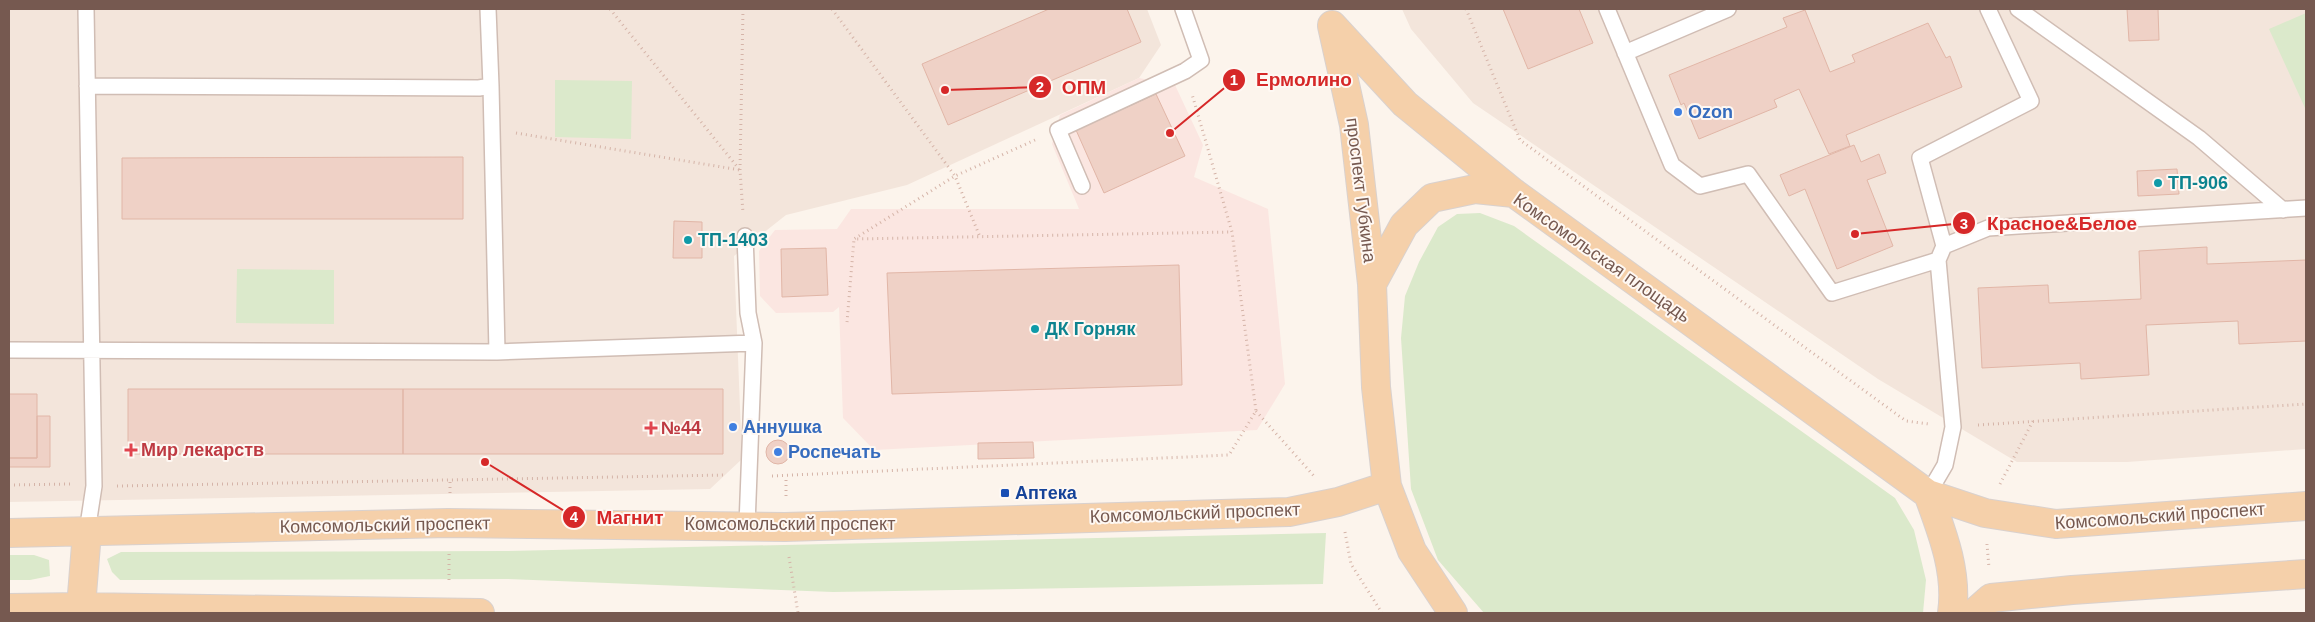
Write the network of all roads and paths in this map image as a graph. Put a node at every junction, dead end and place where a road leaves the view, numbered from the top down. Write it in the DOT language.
graph roads {
  1 [pos="86,9"];
  2 [pos="488,9"];
  3 [pos="610,9"];
  4 [pos="743,9"];
  5 [pos="832,9"];
  6 [pos="1183,9"];
  7 [pos="1607,9"];
  8 [pos="1728,9"];
  9 [pos="1988,9"];
  10 [pos="2018,9"];
  11 [pos="1329,17"];
  12 [pos="1625,54"];
  13 [pos="1185,71"];
  14 [pos="87,86"];
  15 [pos="491,86"];
  16 [pos="490,129"];
  17 [pos="1058,130"];
  18 [pos="740,170"];
  19 [pos="955,176"];
  20 [pos="1082,186"];
  21 [pos="1514,193"];
  22 [pos="2306,208"];
  23 [pos="2284,210"];
  24 [pos="1232,232"];
  25 [pos="745,236"];
  26 [pos="980,237"];
  27 [pos="854,239"];
  28 [pos="1941,253"];
  29 [pos="1372,284"];
  30 [pos="847,322"];
  31 [pos="754,342"];
  32 [pos="9,350"];
  33 [pos="92,351"];
  34 [pos="497,352"];
  35 [pos="749,475"];
  36 [pos="9,485"];
  37 [pos="94,486"];
  38 [pos="1388,486"];
  39 [pos="1928,494"];
  40 [pos="2306,506"];
  41 [pos="747,525"];
  42 [pos="87,532"];
  43 [pos="9,533"];
  44 [pos="2306,574"];
  45 [pos="81,607"];
  46 [pos="9,608"];
  47 [pos="132,611"];
  48 [pos="410,612"];
  49 [pos="480,613"];
  50 [pos="1453,613"];
  51 [pos="1952,613"];
  52 [pos="1974,613"];
  1 -- 14 [label="lane"];
  2 -- 15 [label="lane"];
  3 -- 18 [label="path"];
  4 -- 18 [label="path"];
  5 -- 19 [label="path"];
  6 -- 13 [label="lane"];
  7 -- 12 [label="lane"];
  8 -- 12 [label="lane"];
  9 -- 28 [label="lane"];
  10 -- 23 [label="lane"];
  11 -- 21 [label="main road"];
  11 -- 29 [label="main road, проспект Губкина"];
  12 -- 28 [label="lane"];
  13 -- 17 [label="lane"];
  13 -- 24 [label="path"];
  14 -- 15 [label="lane"];
  14 -- 33 [label="lane"];
  15 -- 16 [label="lane"];
  16 -- 18 [label="path"];
  16 -- 34 [label="lane"];
  17 -- 19 [label="path"];
  17 -- 20 [label="lane"];
  18 -- 25 [label="path"];
  19 -- 26 [label="path"];
  19 -- 27 [label="path"];
  21 -- 29 [label="main road, Комсомольская площадь"];
  21 -- 39 [label="main road, Комсомольская площадь"];
  22 -- 23 [label="lane"];
  23 -- 28 [label="lane"];
  24 -- 26 [label="path"];
  24 -- 35 [label="path"];
  25 -- 31 [label="lane"];
  26 -- 27 [label="path"];
  27 -- 30 [label="path"];
  28 -- 39 [label="lane"];
  29 -- 38 [label="main road"];
  31 -- 34 [label="lane"];
  31 -- 35 [label="lane"];
  32 -- 33 [label="lane"];
  33 -- 34 [label="lane"];
  33 -- 37 [label="lane"];
  35 -- 37 [label="path"];
  35 -- 41 [label="lane"];
  36 -- 37 [label="path"];
  37 -- 42 [label="lane"];
  38 -- 41 [label="main road, Комсомольский проспект"];
  38 -- 50 [label="main road"];
  39 -- 40 [label="main road, Комсомольский проспект"];
  39 -- 51 [label="main road"];
  41 -- 42 [label="main road, Комсомольский проспект"];
  42 -- 43 [label="main road, Комсомольский проспект"];
  42 -- 45 [label="main road"];
  44 -- 52 [label="main road"];
  45 -- 46 [label="main road"];
  45 -- 47 [label="main road"];
  47 -- 48 [label="main road"];
  48 -- 49 [label="main road"];
}
